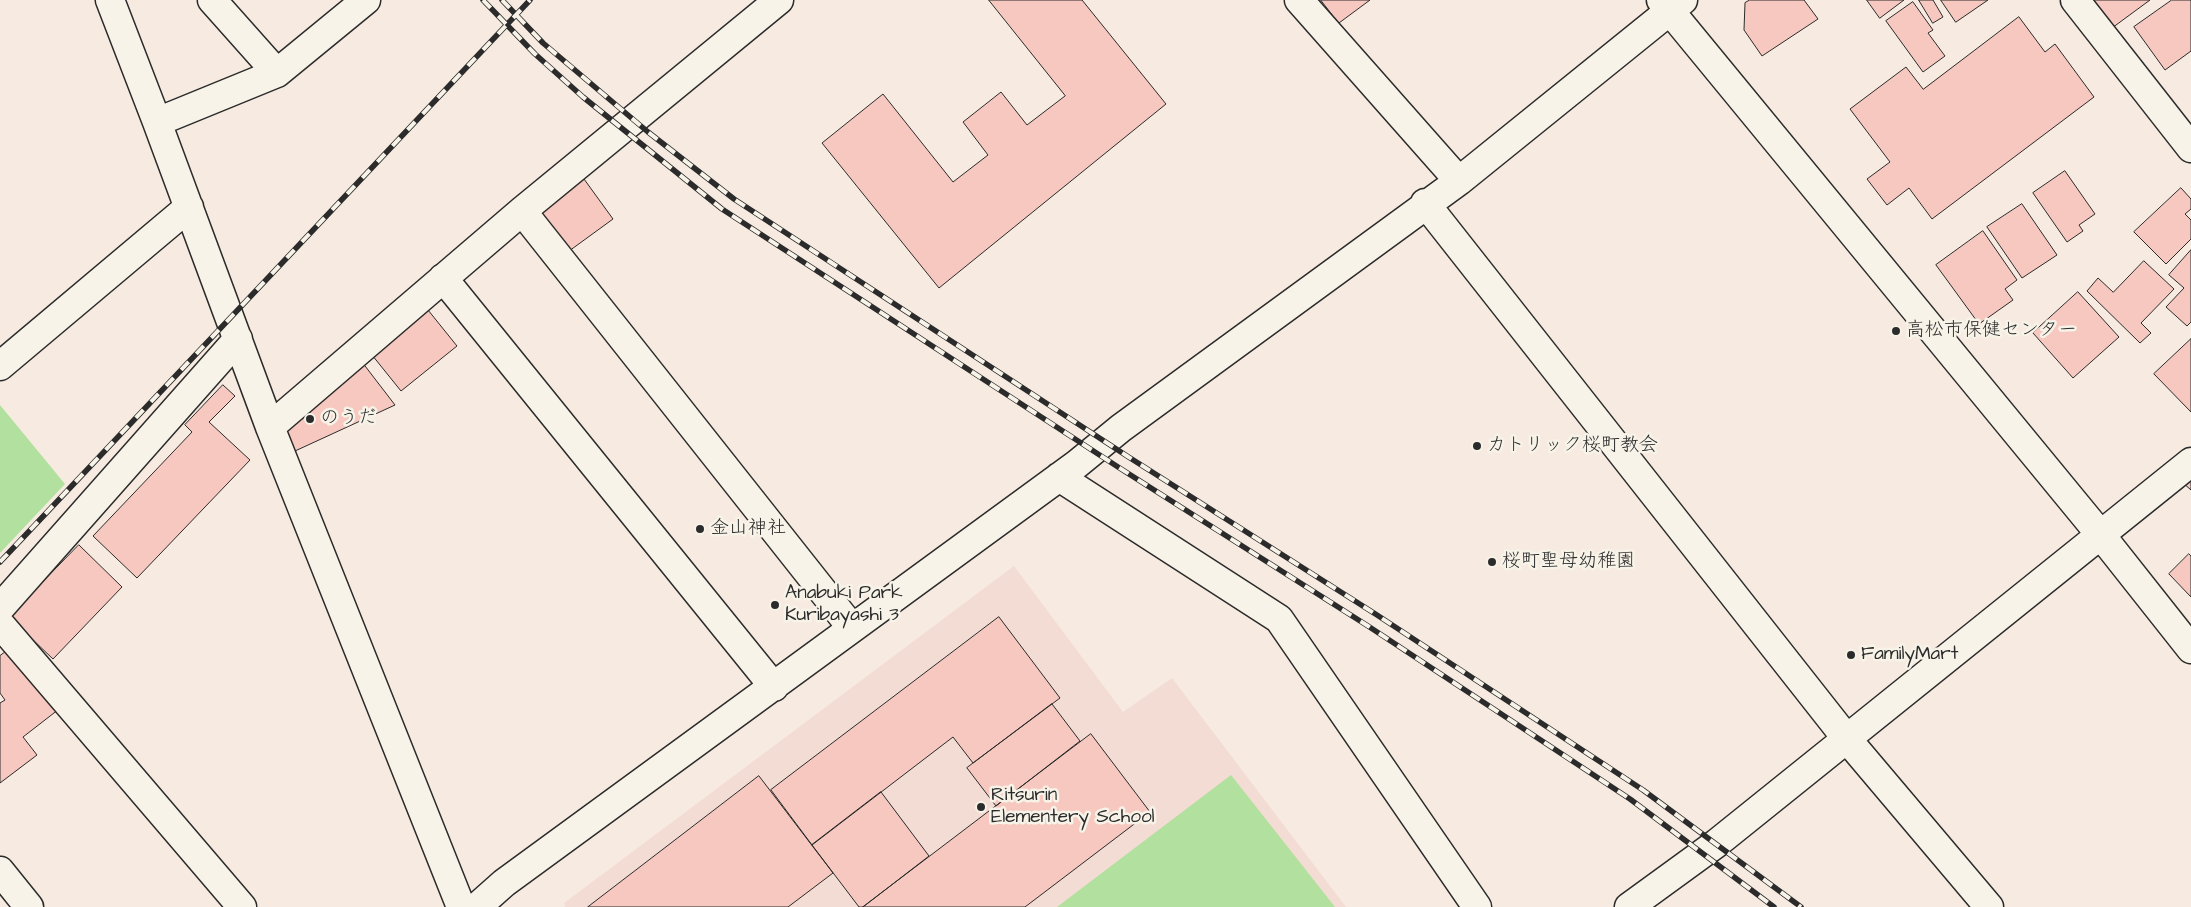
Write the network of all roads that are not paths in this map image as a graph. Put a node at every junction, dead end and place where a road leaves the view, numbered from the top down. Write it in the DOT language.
graph roads {
  1 [pos="110,0"];
  2 [pos="212,0"];
  3 [pos="366,0"];
  4 [pos="780,0"];
  5 [pos="1299,0"];
  6 [pos="2076,0"];
  7 [pos="1671,3"];
  8 [pos="277,73"];
  9 [pos="157,122"];
  10 [pos="2191,148"];
  11 [pos="1459,181"];
  12 [pos="1425,203"];
  13 [pos="189,208"];
  14 [pos="522,211"];
  15 [pos="443,278"];
  16 [pos="238,339"];
  17 [pos="0,366"];
  18 [pos="270,428"];
  19 [pos="2191,462"];
  20 [pos="1068,471"];
  21 [pos="2100,534"];
  22 [pos="0,608"];
  23 [pos="0,624"];
  24 [pos="852,628"];
  25 [pos="2191,649"];
  26 [pos="774,687"];
  27 [pos="1847,739"];
  28 [pos="0,871"];
  29 [pos="1634,905"];
  30 [pos="29,907"];
  31 [pos="242,907"];
  32 [pos="461,907"];
  33 [pos="477,907"];
  34 [pos="1477,907"];
  35 [pos="1989,907"];
  1 -- 9 [label="street"];
  2 -- 8 [label="street"];
  3 -- 8 [label="street"];
  4 -- 14 [label="street"];
  5 -- 11 [label="street"];
  6 -- 10 [label="street"];
  7 -- 11 [label="street"];
  7 -- 21 [label="street"];
  8 -- 9 [label="street"];
  9 -- 13 [label="street"];
  11 -- 12 [label="street"];
  12 -- 20 [label="street"];
  12 -- 27 [label="street"];
  13 -- 16 [label="street"];
  13 -- 17 [label="street"];
  14 -- 15 [label="street"];
  14 -- 24 [label="street"];
  15 -- 18 [label="street"];
  15 -- 26 [label="street"];
  16 -- 18 [label="street"];
  16 -- 22 [label="street"];
  18 -- 32 [label="street"];
  19 -- 21 [label="street"];
  20 -- 24 [label="street"];
  20 -- 34 [label="street"];
  21 -- 25 [label="street"];
  21 -- 27 [label="street"];
  23 -- 31 [label="street"];
  24 -- 26 [label="street"];
  26 -- 33 [label="street"];
  27 -- 29 [label="street"];
  27 -- 35 [label="street"];
  28 -- 30 [label="street"];
}
